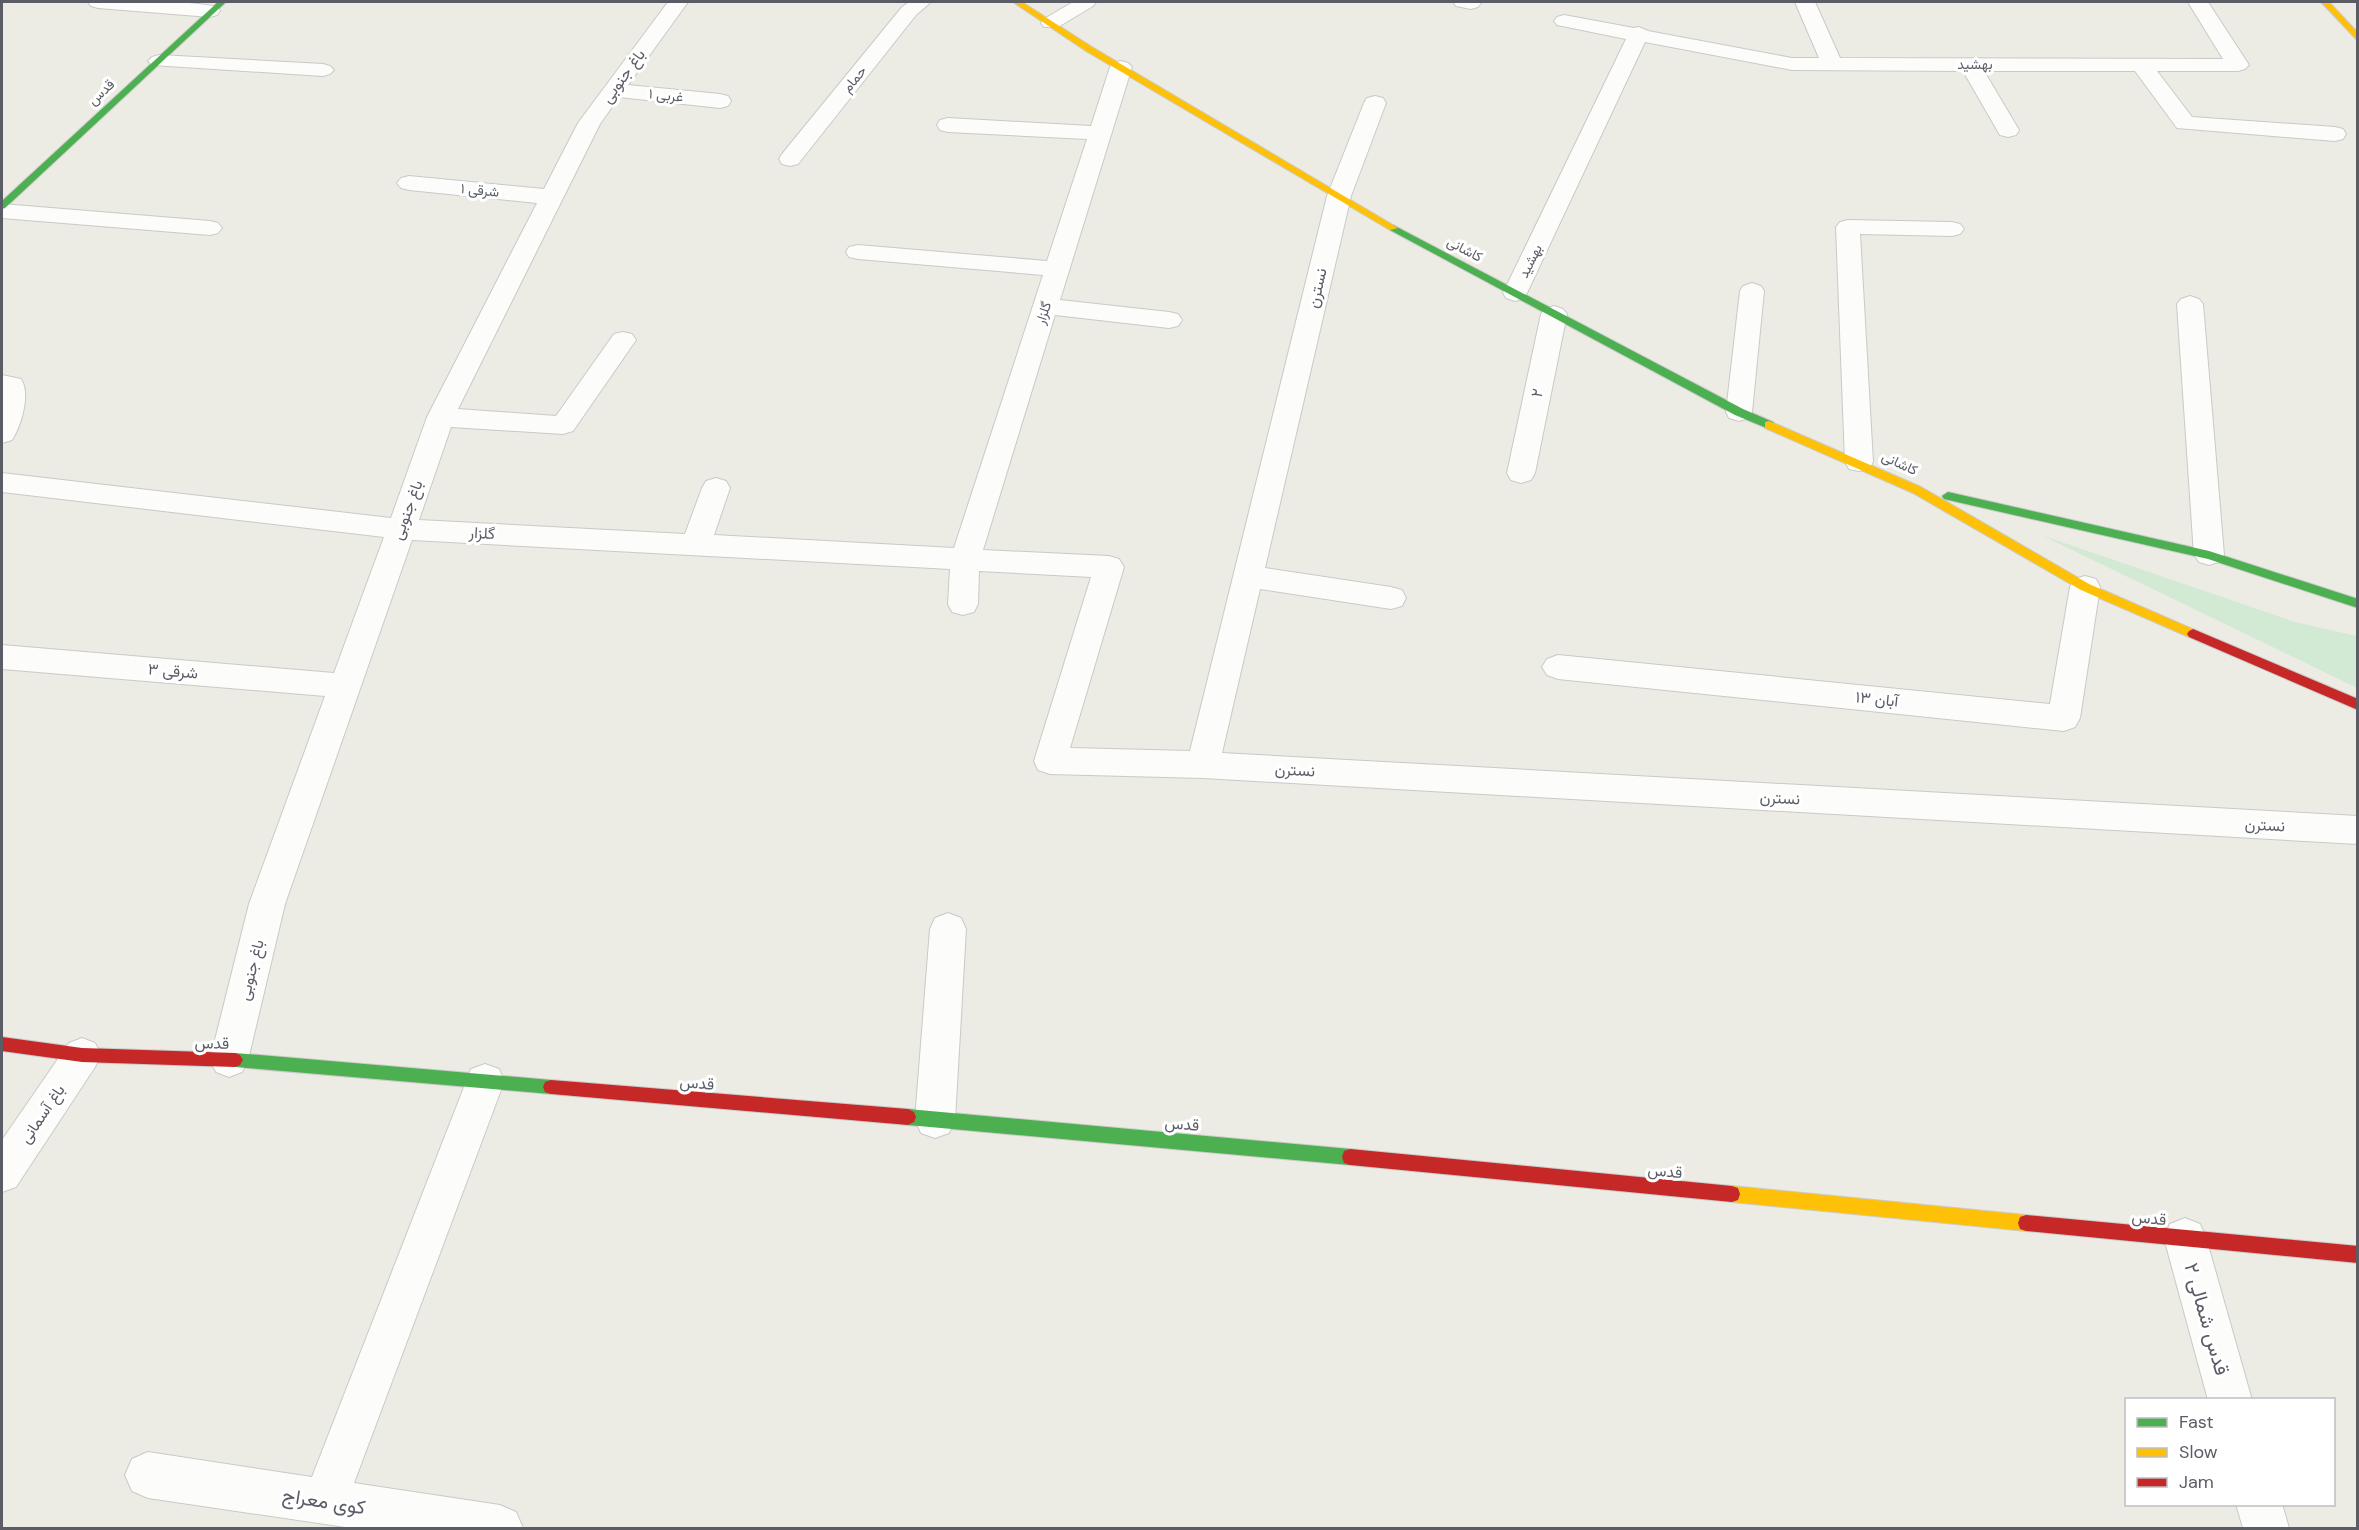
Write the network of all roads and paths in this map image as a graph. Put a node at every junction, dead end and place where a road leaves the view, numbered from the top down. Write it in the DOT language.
graph roads {
  1 [pos="98,2"];
  2 [pos="678,2"];
  3 [pos="921,2"];
  4 [pos="1017,2"];
  5 [pos="1086,2"];
  6 [pos="1805,2"];
  7 [pos="2198,2"];
  8 [pos="2325,2"];
  9 [pos="216,6"];
  10 [pos="1564,21"];
  11 [pos="1051,23"];
  12 [pos="1639,33"];
  13 [pos="2358,39"];
  14 [pos="159,60"];
  15 [pos="1832,64"];
  16 [pos="1970,64"];
  17 [pos="2141,64"];
  18 [pos="1122,67"];
  19 [pos="323,70"];
  20 [pos="613,90"];
  21 [pos="720,101"];
  22 [pos="1375,103"];
  23 [pos="948,125"];
  24 [pos="2008,130"];
  25 [pos="1100,133"];
  26 [pos="2335,134"];
  27 [pos="790,159"];
  28 [pos="409,183"];
  29 [pos="1339,196"];
  30 [pos="551,197"];
  31 [pos="2,206"];
  32 [pos="2,212"];
  33 [pos="210,228"];
  34 [pos="1952,229"];
  35 [pos="858,252"];
  36 [pos="1057,269"];
  37 [pos="1752,291"];
  38 [pos="1515,293"];
  39 [pos="2190,303"];
  40 [pos="1045,306"];
  41 [pos="1554,314"];
  42 [pos="1169,320"];
  43 [pos="623,340"];
  44 [pos="2,384"];
  45 [pos="1739,411"];
  46 [pos="441,417"];
  47 [pos="2,434"];
  48 [pos="1859,462"];
  49 [pos="1521,473"];
  50 [pos="2,482"];
  51 [pos="716,488"];
  52 [pos="1917,490"];
  53 [pos="401,529"];
  54 [pos="696,545"];
  55 [pos="2209,555"];
  56 [pos="965,559"];
  57 [pos="1248,576"];
  58 [pos="2085,587"];
  59 [pos="1391,598"];
  60 [pos="963,604"];
  61 [pos="2358,604"];
  62 [pos="2,657"];
  63 [pos="1558,667"];
  64 [pos="345,686"];
  65 [pos="2358,705"];
  66 [pos="1050,761"];
  67 [pos="1203,765"];
  68 [pos="2358,830"];
  69 [pos="948,929"];
  70 [pos="2,1044"];
  71 [pos="82,1055"];
  72 [pos="229,1060"];
  73 [pos="485,1082"];
  74 [pos="935,1120"];
  75 [pos="2,1173"];
  76 [pos="2185,1238"];
  77 [pos="2358,1255"];
  78 [pos="2229,1398"];
  79 [pos="148,1474"];
  80 [pos="325,1501"];
  81 [pos="2260,1506"];
  82 [pos="500,1528"];
  83 [pos="2266,1528"];
  1 -- 9 [label="street"];
  2 -- 20 [label="street, باغ جنوبی"];
  3 -- 27 [label="street, حمام"];
  4 -- 11 [label="street, کاشانی"];
  5 -- 11 [label="street"];
  6 -- 15 [label="street"];
  7 -- 17 [label="street, بهشید"];
  8 -- 13 [label="street"];
  9 -- 14 [label="street, قدس"];
  10 -- 12 [label="street, بهشید"];
  11 -- 18 [label="street, کاشانی"];
  12 -- 15 [label="street, بهشید"];
  12 -- 38 [label="street, بهشید"];
  14 -- 19 [label="street"];
  14 -- 31 [label="street, قدس"];
  15 -- 16 [label="street, بهشید"];
  16 -- 17 [label="street, بهشید"];
  16 -- 24 [label="street"];
  17 -- 26 [label="street"];
  18 -- 25 [label="street, گلزار"];
  18 -- 29 [label="street, کاشانی"];
  20 -- 21 [label="street, ۱ غربی"];
  20 -- 30 [label="street, باغ جنوبی"];
  22 -- 29 [label="street, نسترن"];
  23 -- 25 [label="street"];
  25 -- 36 [label="street, گلزار"];
  28 -- 30 [label="street, ۱ شرقی"];
  29 -- 38 [label="street, کاشانی"];
  29 -- 57 [label="street, نسترن"];
  30 -- 46 [label="street, باغ جنوبی"];
  32 -- 33 [label="street"];
  34 -- 48 [label="street"];
  35 -- 36 [label="street"];
  36 -- 40 [label="street, گلزار"];
  37 -- 45 [label="street"];
  38 -- 41 [label="street, کاشانی"];
  39 -- 55 [label="street"];
  40 -- 42 [label="street"];
  40 -- 56 [label="street, گلزار"];
  41 -- 45 [label="street, کاشانی"];
  41 -- 49 [label="street, ۲"];
  43 -- 46 [label="street"];
  44 -- 47 [label="street"];
  45 -- 48 [label="street, کاشانی"];
  46 -- 53 [label="street, باغ جنوبی"];
  48 -- 52 [label="street, کاشانی"];
  50 -- 53 [label="street, گلزار"];
  51 -- 54 [label="street"];
  52 -- 55 [label="street"];
  52 -- 58 [label="street"];
  53 -- 54 [label="street, گلزار"];
  53 -- 64 [label="street, باغ جنوبی"];
  54 -- 56 [label="street, گلزار"];
  55 -- 61 [label="street"];
  56 -- 60 [label="street, گلزار"];
  56 -- 66 [label="street, گلزار"];
  57 -- 59 [label="street"];
  57 -- 67 [label="street, نسترن"];
  58 -- 63 [label="street, ۱۳ آبان"];
  58 -- 65 [label="street"];
  62 -- 64 [label="street, ۳ شرقی"];
  64 -- 72 [label="street, باغ جنوبی"];
  66 -- 67 [label="street, نسترن"];
  67 -- 68 [label="street, نسترن"];
  69 -- 74 [label="street"];
  70 -- 71 [label="street, قدس"];
  71 -- 72 [label="street, قدس"];
  71 -- 75 [label="street, باغ آسمانی"];
  72 -- 73 [label="street, قدس"];
  73 -- 74 [label="street, قدس"];
  73 -- 80 [label="street"];
  74 -- 76 [label="street, قدس"];
  76 -- 77 [label="street, قدس"];
  76 -- 78 [label="street, قدس شمالی ۲"];
  79 -- 80 [label="street, کوی معراج"];
  80 -- 82 [label="street, کوی معراج"];
  81 -- 83 [label="street"];
}
